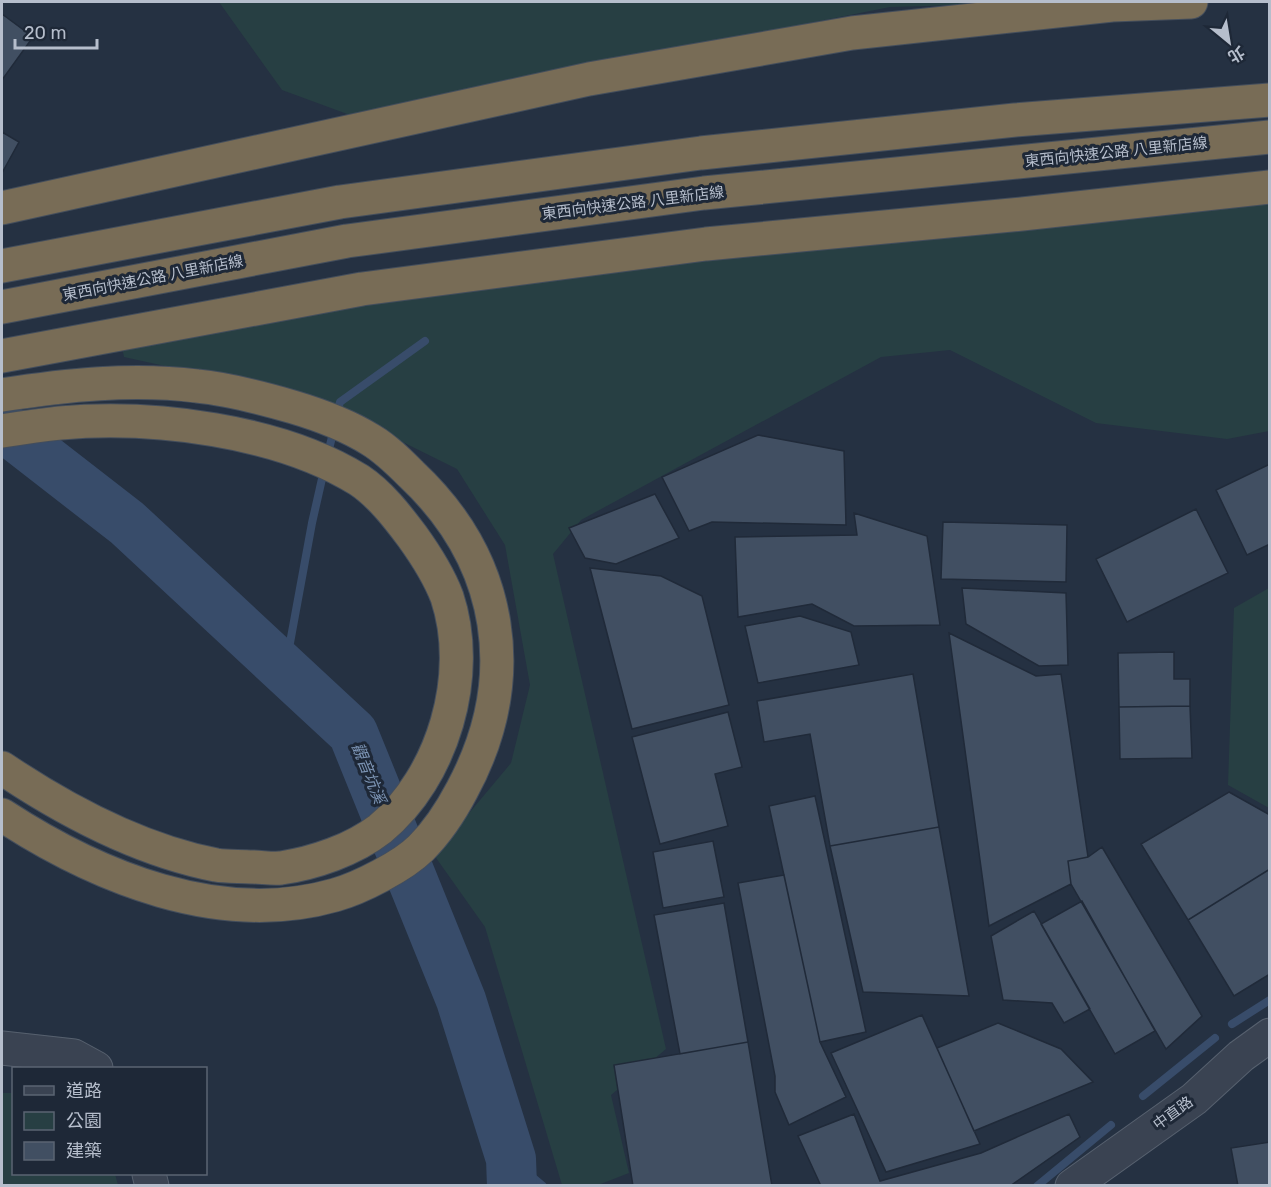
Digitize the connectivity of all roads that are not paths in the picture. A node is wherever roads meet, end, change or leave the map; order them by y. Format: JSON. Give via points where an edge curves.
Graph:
{"nodes":[{"id":1,"x":1191,"y":2,"type":"edge"},
{"id":2,"x":1269,"y":100,"type":"edge"},
{"id":3,"x":1269,"y":137,"type":"edge"},
{"id":4,"x":1269,"y":187,"type":"edge"},
{"id":5,"x":2,"y":208,"type":"edge"},
{"id":6,"x":2,"y":266,"type":"edge"},
{"id":7,"x":2,"y":307,"type":"edge"},
{"id":8,"x":2,"y":356,"type":"edge"},
{"id":9,"x":2,"y":395,"type":"edge"},
{"id":10,"x":2,"y":431,"type":"edge"},
{"id":11,"x":2,"y":768,"type":"edge"},
{"id":12,"x":2,"y":815,"type":"edge"},
{"id":13,"x":1269,"y":1035,"type":"edge"},
{"id":14,"x":2,"y":1048,"type":"edge"},
{"id":15,"x":94,"y":1067,"type":"edge"},
{"id":16,"x":1072,"y":1185,"type":"edge"}],
"edges":[{"from":1,"to":5,"type":"highway","via":[[1112,5],[852,33],[589,79]]},
{"from":2,"to":6,"type":"highway","via":[[1015,120],[701,153],[340,202]]},
{"from":3,"to":7,"type":"highway","name":"東西向快速公路 八里新店線","via":[[704,193],[347,241]]},
{"from":4,"to":8,"type":"highway","via":[[706,244],[362,289]]},
{"from":9,"to":12,"type":"highway","via":[[128,382],[197,386],[265,399],[323,416],[372,441],[433,494],[462,535],[485,581],[496,630],[498,682],[490,725],[474,768],[448,816],[420,850],[379,876],[337,895],[288,905],[231,905],[172,894],[94,866],[38,839]]},
{"from":10,"to":11,"type":"highway","via":[[62,423],[138,422],[206,428],[311,456],[360,481],[395,513],[424,552],[447,597],[457,646],[454,694],[439,745],[416,791],[379,829],[335,855],[279,868],[218,866],[98,825]]},
{"from":13,"to":16,"type":"street","name":"中直路","via":[[1194,1099]]},
{"from":14,"to":15,"type":"street","via":[[74,1056]]}]}
